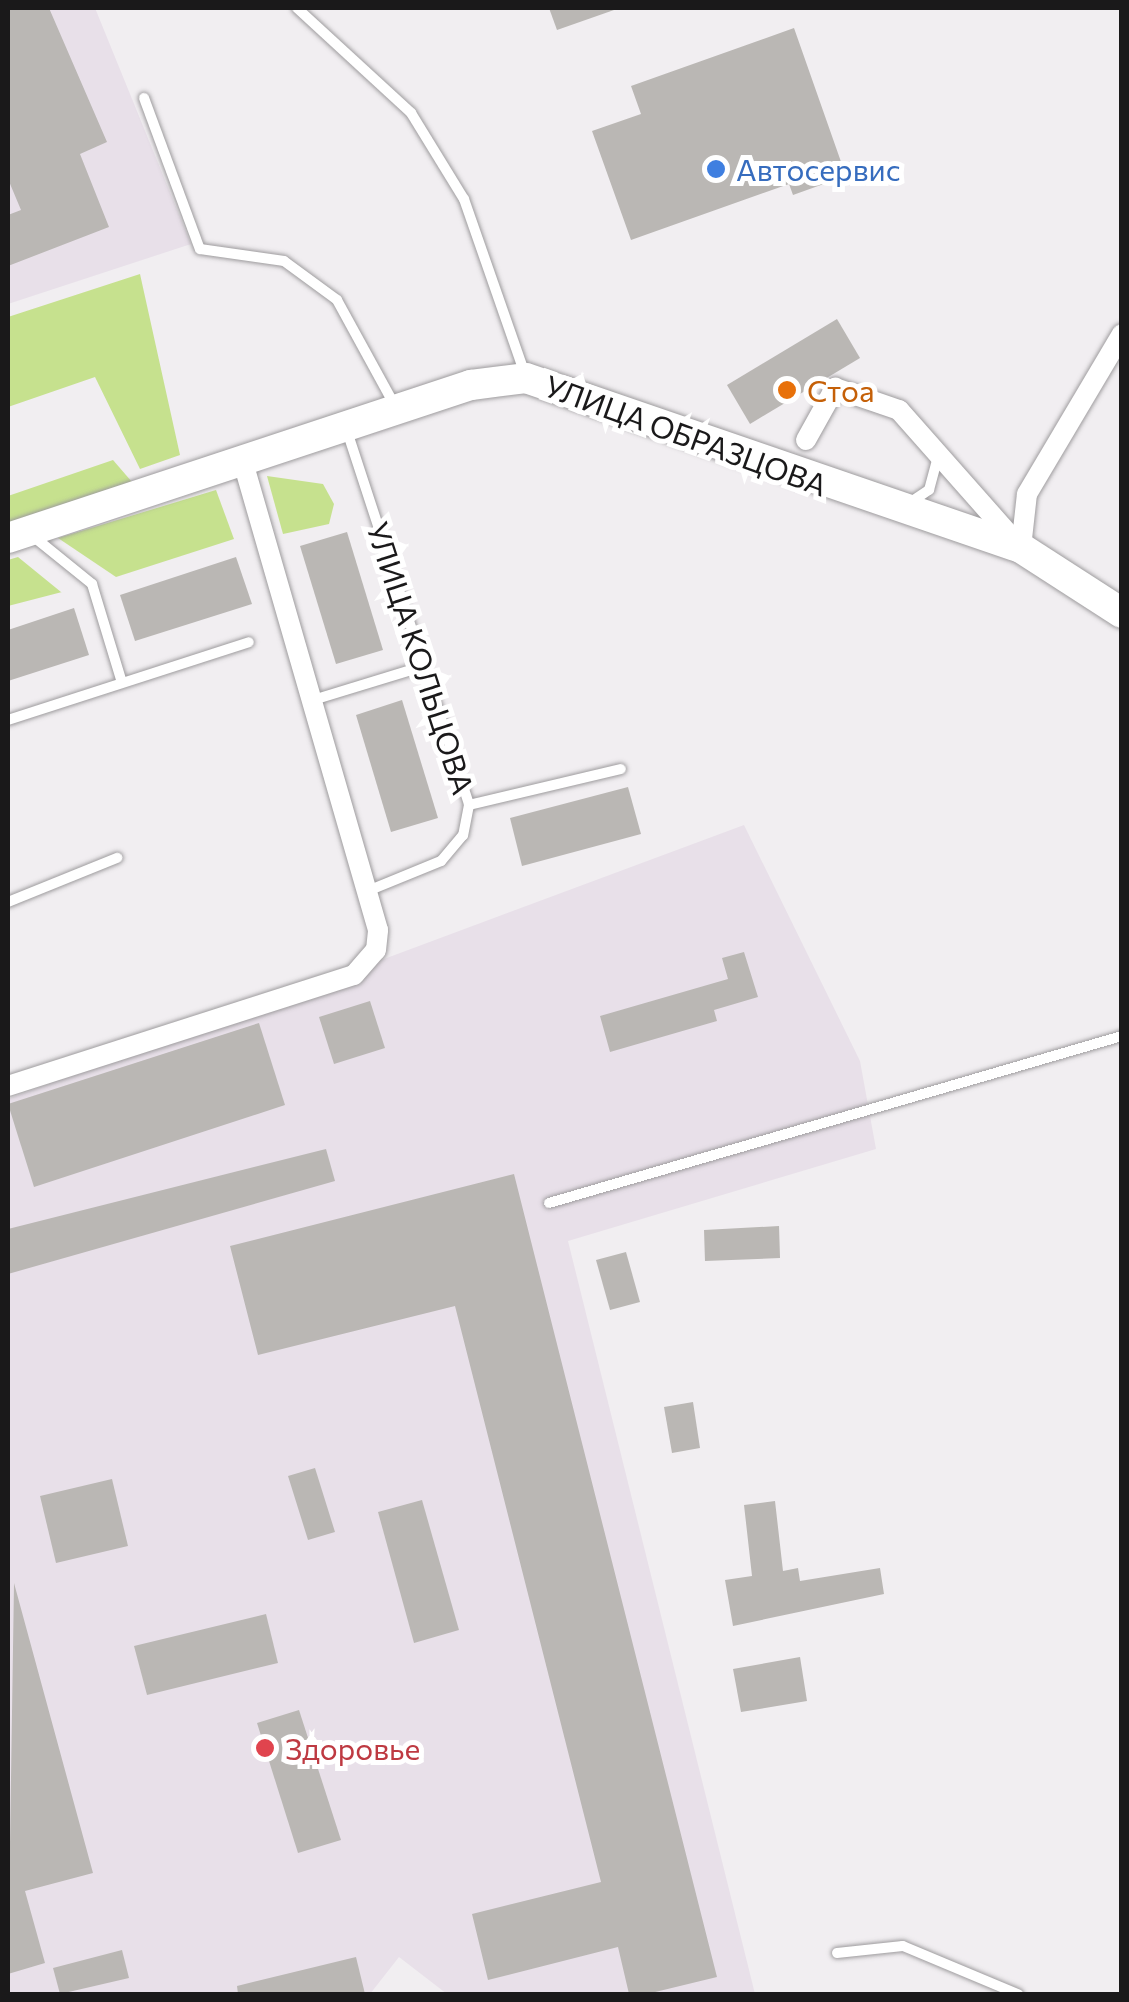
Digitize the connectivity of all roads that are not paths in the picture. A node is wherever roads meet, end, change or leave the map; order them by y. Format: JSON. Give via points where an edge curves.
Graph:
{"nodes":[{"id":1,"x":297,"y":8,"type":"edge"},
{"id":2,"x":144,"y":98,"type":"dead end"},
{"id":3,"x":1122,"y":334,"type":"edge"},
{"id":4,"x":526,"y":378,"type":"junction"},
{"id":5,"x":397,"y":412,"type":"junction"},
{"id":6,"x":347,"y":430,"type":"junction"},
{"id":7,"x":806,"y":440,"type":"dead end"},
{"id":8,"x":938,"y":450,"type":"junction"},
{"id":9,"x":243,"y":463,"type":"junction"},
{"id":10,"x":884,"y":506,"type":"junction"},
{"id":11,"x":18,"y":535,"type":"edge"},
{"id":12,"x":1021,"y":548,"type":"junction"},
{"id":13,"x":1122,"y":613,"type":"edge"},
{"id":14,"x":249,"y":642,"type":"dead end"},
{"id":15,"x":424,"y":666,"type":"junction"},
{"id":16,"x":122,"y":683,"type":"junction"},
{"id":17,"x":312,"y":700,"type":"junction"},
{"id":18,"x":8,"y":720,"type":"edge"},
{"id":19,"x":620,"y":769,"type":"dead end"},
{"id":20,"x":470,"y":806,"type":"junction"},
{"id":21,"x":117,"y":858,"type":"dead end"},
{"id":22,"x":367,"y":891,"type":"junction"},
{"id":23,"x":8,"y":902,"type":"edge"},
{"id":24,"x":1122,"y":1036,"type":"edge"},
{"id":25,"x":8,"y":1086,"type":"edge"},
{"id":26,"x":549,"y":1203,"type":"dead end"},
{"id":27,"x":838,"y":1953,"type":"dead end"},
{"id":28,"x":1018,"y":1994,"type":"edge"}],
"edges":[{"from":1,"to":4,"type":"lane","via":[[411,113],[464,199]]},
{"from":2,"to":5,"type":"lane","via":[[200,249],[284,260],[337,300]]},
{"from":3,"to":12,"type":"street","via":[[1028,494]]},
{"from":4,"to":5,"type":"main road","name":"УЛИЦА ОБРАЗЦОВА"},
{"from":4,"to":10,"type":"main road","name":"УЛИЦА ОБРАЗЦОВА"},
{"from":5,"to":6,"type":"main road","name":"УЛИЦА ОБРАЗЦОВА"},
{"from":6,"to":9,"type":"main road","name":"УЛИЦА ОБРАЗЦОВА"},
{"from":6,"to":15,"type":"lane","name":"УЛИЦА КОЛЬЦОВА"},
{"from":7,"to":8,"type":"street","via":[[835,388],[899,410]]},
{"from":8,"to":10,"type":"lane","via":[[929,490]]},
{"from":8,"to":12,"type":"street"},
{"from":9,"to":11,"type":"main road","name":"УЛИЦА ОБРАЗЦОВА"},
{"from":9,"to":17,"type":"street"},
{"from":10,"to":12,"type":"main road","name":"УЛИЦА ОБРАЗЦОВА"},
{"from":11,"to":16,"type":"lane","via":[[92,584]]},
{"from":12,"to":13,"type":"main road","name":"УЛИЦА ОБРАЗЦОВА"},
{"from":14,"to":16,"type":"lane"},
{"from":15,"to":17,"type":"lane"},
{"from":15,"to":20,"type":"lane","name":"УЛИЦА КОЛЬЦОВА"},
{"from":16,"to":18,"type":"lane"},
{"from":17,"to":22,"type":"street"},
{"from":19,"to":20,"type":"lane"},
{"from":20,"to":22,"type":"lane","name":"УЛИЦА КОЛЬЦОВА","via":[[462,835],[441,861]]},
{"from":21,"to":23,"type":"lane"},
{"from":22,"to":25,"type":"street","via":[[376,950],[354,975]]},
{"from":24,"to":26,"type":"lane"},
{"from":27,"to":28,"type":"lane","via":[[903,1946]]}]}
